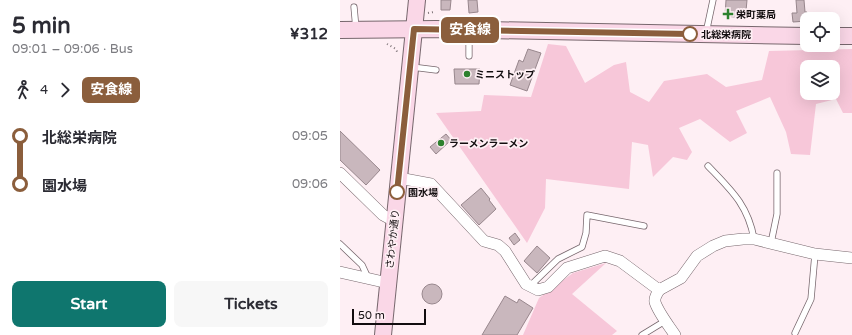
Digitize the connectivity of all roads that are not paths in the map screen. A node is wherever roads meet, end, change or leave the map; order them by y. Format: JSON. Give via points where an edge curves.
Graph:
{"nodes":[{"id":1,"x":417,"y":0,"type":"edge"},
{"id":2,"x":713,"y":0,"type":"edge"},
{"id":3,"x":354,"y":7,"type":"dead end"},
{"id":4,"x":414,"y":29,"type":"junction"},
{"id":5,"x":340,"y":30,"type":"edge"},
{"id":6,"x":356,"y":30,"type":"junction"},
{"id":7,"x":469,"y":30,"type":"junction"},
{"id":8,"x":706,"y":34,"type":"junction"},
{"id":9,"x":800,"y":36,"type":"edge"},
{"id":10,"x":840,"y":36,"type":"edge"},
{"id":11,"x":852,"y":36,"type":"edge"},
{"id":12,"x":468,"y":56,"type":"dead end"},
{"id":13,"x":410,"y":67,"type":"junction"},
{"id":14,"x":436,"y":70,"type":"dead end"},
{"id":15,"x":708,"y":166,"type":"dead end"},
{"id":16,"x":340,"y":173,"type":"edge"},
{"id":17,"x":777,"y":173,"type":"dead end"},
{"id":18,"x":399,"y":178,"type":"junction"},
{"id":19,"x":394,"y":220,"type":"junction"},
{"id":20,"x":644,"y":226,"type":"dead end"},
{"id":21,"x":754,"y":239,"type":"junction"},
{"id":22,"x":771,"y":243,"type":"junction"},
{"id":23,"x":340,"y":244,"type":"edge"},
{"id":24,"x":815,"y":254,"type":"junction"},
{"id":25,"x":852,"y":258,"type":"edge"},
{"id":26,"x":340,"y":272,"type":"edge"},
{"id":27,"x":368,"y":278,"type":"junction"},
{"id":28,"x":388,"y":283,"type":"junction"},
{"id":29,"x":530,"y":286,"type":"junction"},
{"id":30,"x":659,"y":290,"type":"junction"},
{"id":31,"x":665,"y":321,"type":"junction"},
{"id":32,"x":794,"y":333,"type":"dead end"},
{"id":33,"x":383,"y":335,"type":"edge"},
{"id":34,"x":642,"y":335,"type":"edge"},
{"id":35,"x":675,"y":335,"type":"edge"}],
"edges":[{"from":1,"to":4,"type":"street","name":"さわやか通り"},
{"from":2,"to":8,"type":"lane"},
{"from":3,"to":6,"type":"lane"},
{"from":4,"to":6,"type":"street"},
{"from":4,"to":7,"type":"street"},
{"from":4,"to":13,"type":"street","name":"さわやか通り"},
{"from":5,"to":6,"type":"street"},
{"from":7,"to":8,"type":"street"},
{"from":7,"to":12,"type":"lane"},
{"from":8,"to":9,"type":"street"},
{"from":10,"to":11,"type":"street"},
{"from":13,"to":14,"type":"lane"},
{"from":13,"to":18,"type":"street","name":"さわやか通り"},
{"from":15,"to":21,"type":"lane","via":[[743,205],[752,225]]},
{"from":16,"to":19,"type":"street","via":[[383,215]]},
{"from":17,"to":22,"type":"lane","via":[[777,214]]},
{"from":18,"to":19,"type":"street","name":"さわやか通り"},
{"from":18,"to":29,"type":"street","via":[[431,184],[484,241],[498,245],[505,251],[526,284]]},
{"from":19,"to":28,"type":"street","name":"さわやか通り"},
{"from":20,"to":29,"type":"lane","via":[[587,215],[582,247],[558,259]]},
{"from":21,"to":22,"type":"street"},
{"from":21,"to":30,"type":"street","via":[[725,241],[713,246],[697,256],[681,278]]},
{"from":22,"to":24,"type":"street"},
{"from":23,"to":27,"type":"lane","via":[[362,265]]},
{"from":24,"to":25,"type":"street"},
{"from":24,"to":32,"type":"lane","via":[[811,299]]},
{"from":26,"to":27,"type":"street"},
{"from":27,"to":28,"type":"street"},
{"from":28,"to":33,"type":"street","name":"さわやか通り"},
{"from":29,"to":30,"type":"street","via":[[538,290],[548,287],[567,268],[605,256],[620,261]]},
{"from":30,"to":31,"type":"street","via":[[655,302]]},
{"from":31,"to":34,"type":"lane"},
{"from":31,"to":35,"type":"street"}]}
